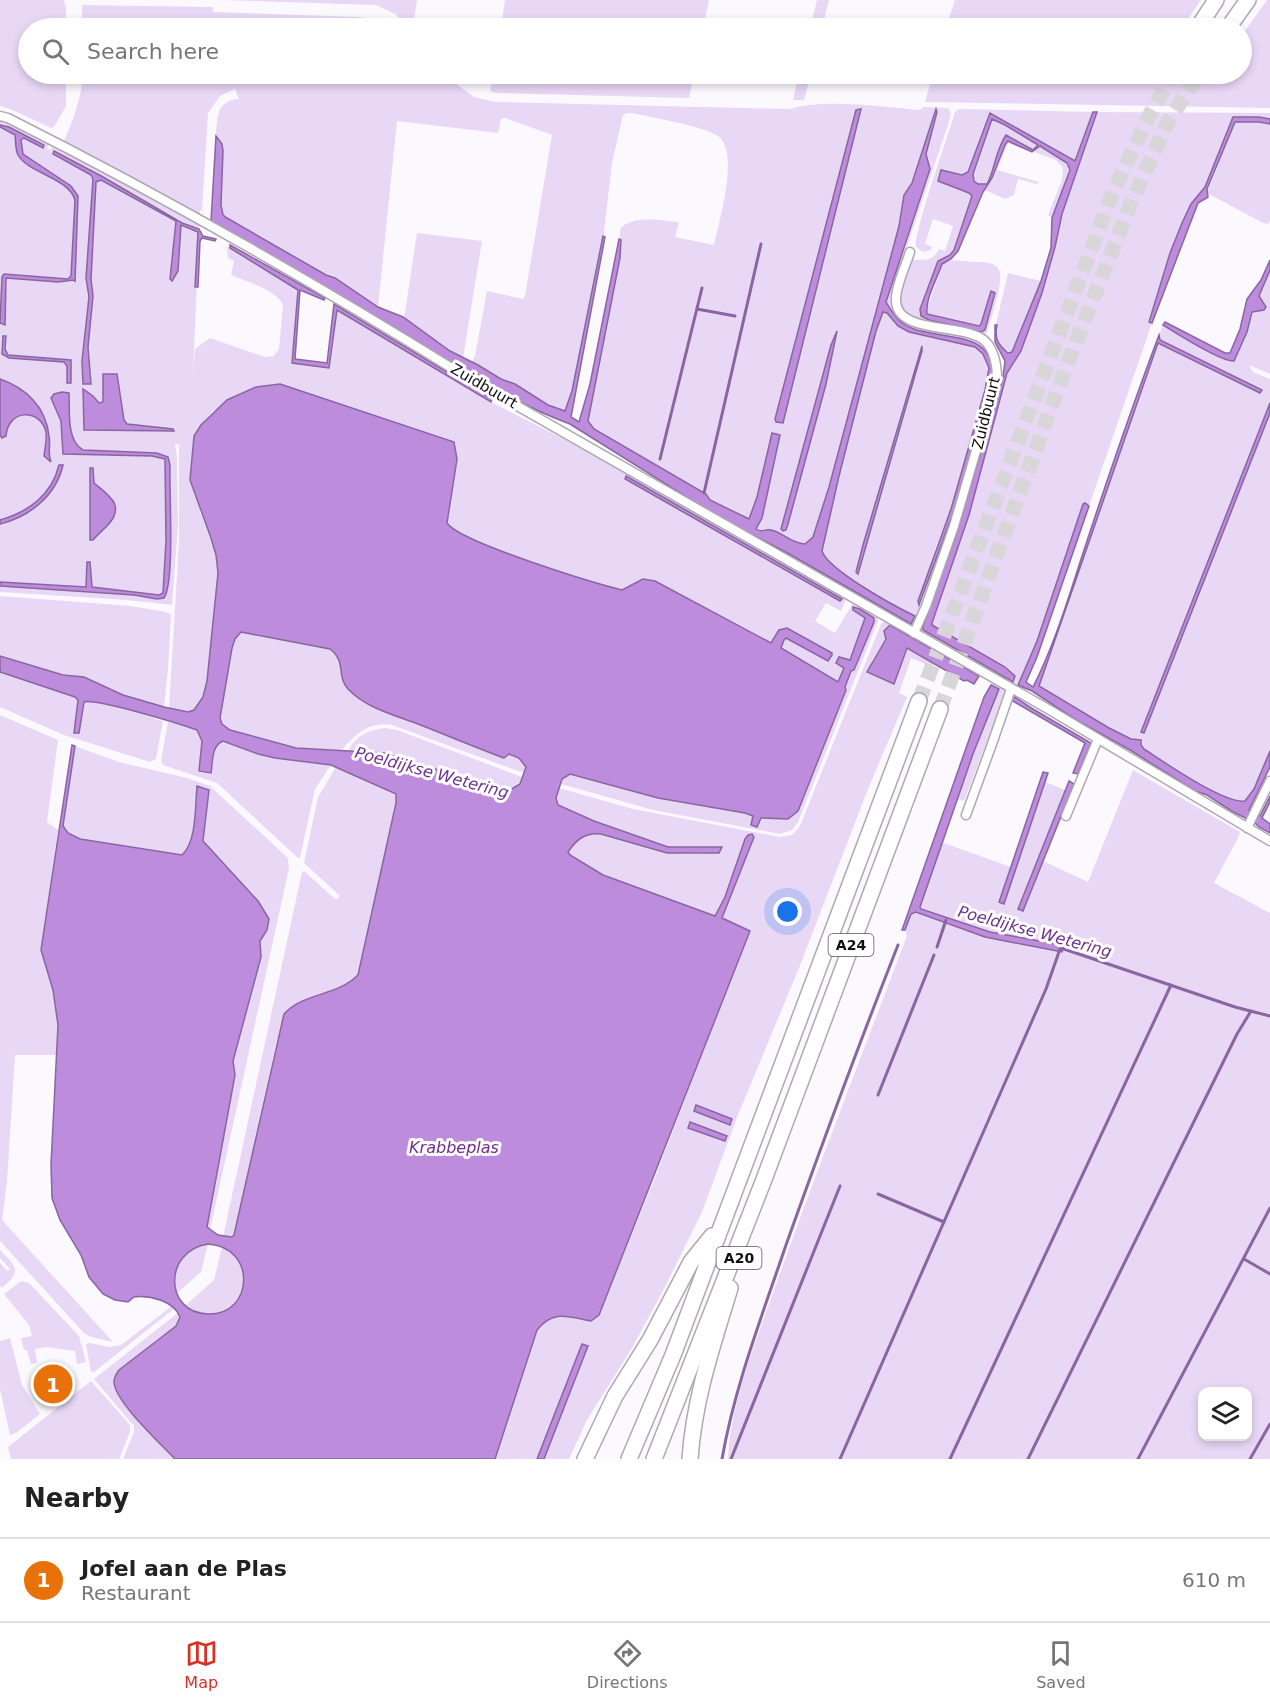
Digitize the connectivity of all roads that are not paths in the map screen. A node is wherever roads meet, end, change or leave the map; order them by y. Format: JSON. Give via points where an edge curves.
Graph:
{"nodes":[{"id":1,"x":1216,"y":0,"type":"edge"},
{"id":2,"x":1248,"y":0,"type":"edge"},
{"id":3,"x":1204,"y":18,"type":"edge"},
{"id":4,"x":1235,"y":18,"type":"edge"},
{"id":5,"x":0,"y":116,"type":"edge"},
{"id":6,"x":910,"y":252,"type":"dead end"},
{"id":7,"x":914,"y":633,"type":"junction"},
{"id":8,"x":1011,"y":688,"type":"junction"},
{"id":9,"x":919,"y":701,"type":"tunnel mouth"},
{"id":10,"x":940,"y":709,"type":"tunnel mouth"},
{"id":11,"x":1098,"y":739,"type":"junction"},
{"id":12,"x":1270,"y":781,"type":"edge"},
{"id":13,"x":966,"y":815,"type":"dead end"},
{"id":14,"x":1066,"y":816,"type":"dead end"},
{"id":15,"x":1247,"y":828,"type":"junction"},
{"id":16,"x":1270,"y":841,"type":"edge"},
{"id":17,"x":763,"y":1182,"type":"junction"},
{"id":18,"x":721,"y":1225,"type":"junction"},
{"id":19,"x":585,"y":1459,"type":"edge"},
{"id":20,"x":629,"y":1459,"type":"edge"},
{"id":21,"x":654,"y":1459,"type":"edge"},
{"id":22,"x":690,"y":1459,"type":"edge"}],
"edges":[{"from":1,"to":3,"type":"highway"},
{"from":2,"to":4,"type":"highway"},
{"from":5,"to":7,"type":"street","name":"Zuidbuurt","via":[[53,140],[209,225]]},
{"from":6,"to":7,"type":"street","name":"Zuidbuurt","via":[[896,295],[899,312],[909,321],[976,336],[986,342],[998,379],[954,526]]},
{"from":7,"to":8,"type":"street","name":"Zuidbuurt"},
{"from":8,"to":11,"type":"street","name":"Zuidbuurt"},
{"from":8,"to":13,"type":"street"},
{"from":9,"to":18,"type":"highway","number":"A24"},
{"from":10,"to":17,"type":"highway","number":"A24"},
{"from":11,"to":14,"type":"street"},
{"from":11,"to":15,"type":"street","name":"Zuidbuurt"},
{"from":12,"to":15,"type":"street"},
{"from":15,"to":16,"type":"street","name":"Zuidbuurt"},
{"from":17,"to":21,"type":"highway","number":"A24"},
{"from":17,"to":22,"type":"highway","number":"A20","via":[[705,1368]]},
{"from":18,"to":19,"type":"highway","number":"A24","via":[[691,1262],[615,1396]]},
{"from":18,"to":20,"type":"highway","number":"A24"}]}
